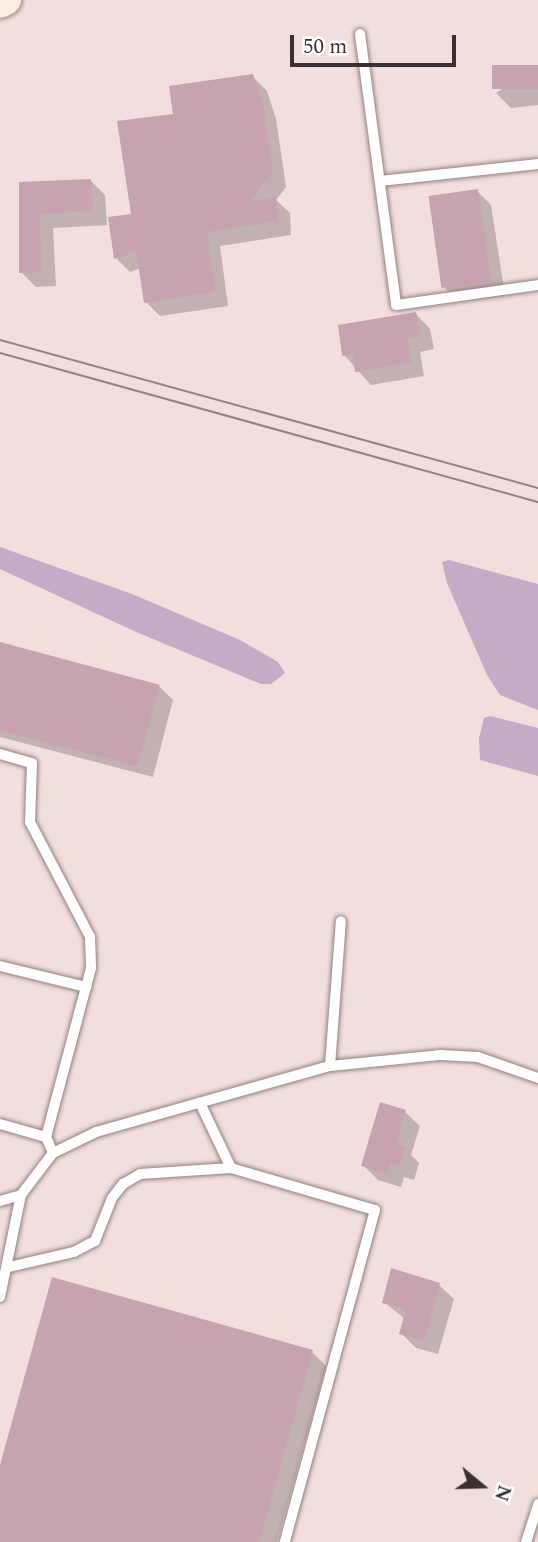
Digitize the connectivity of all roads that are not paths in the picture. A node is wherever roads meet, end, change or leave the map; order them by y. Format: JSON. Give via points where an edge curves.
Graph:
{"nodes":[{"id":1,"x":6,"y":0,"type":"edge"},
{"id":2,"x":0,"y":3,"type":"edge"},
{"id":3,"x":360,"y":33,"type":"dead end"},
{"id":4,"x":538,"y":164,"type":"edge"},
{"id":5,"x":380,"y":181,"type":"junction"},
{"id":6,"x":538,"y":285,"type":"edge"},
{"id":7,"x":0,"y":754,"type":"edge"},
{"id":8,"x":341,"y":921,"type":"dead end"},
{"id":9,"x":0,"y":966,"type":"edge"},
{"id":10,"x":86,"y":987,"type":"junction"},
{"id":11,"x":330,"y":1066,"type":"junction"},
{"id":12,"x":538,"y":1077,"type":"edge"},
{"id":13,"x":200,"y":1103,"type":"junction"},
{"id":14,"x":0,"y":1124,"type":"edge"},
{"id":15,"x":46,"y":1137,"type":"junction"},
{"id":16,"x":53,"y":1153,"type":"junction"},
{"id":17,"x":231,"y":1168,"type":"junction"},
{"id":18,"x":21,"y":1195,"type":"junction"},
{"id":19,"x":0,"y":1201,"type":"edge"},
{"id":20,"x":9,"y":1267,"type":"junction"},
{"id":21,"x":0,"y":1297,"type":"edge"},
{"id":22,"x":538,"y":1504,"type":"edge"},
{"id":23,"x":285,"y":1542,"type":"edge"},
{"id":24,"x":526,"y":1542,"type":"edge"}],
"edges":[{"from":1,"to":2,"type":"main road"},
{"from":3,"to":5,"type":"lane"},
{"from":4,"to":5,"type":"lane"},
{"from":5,"to":6,"type":"lane","via":[[396,305]]},
{"from":7,"to":10,"type":"lane","via":[[32,763],[30,822],[90,937]]},
{"from":8,"to":11,"type":"lane"},
{"from":9,"to":10,"type":"lane"},
{"from":10,"to":15,"type":"lane"},
{"from":11,"to":12,"type":"lane","via":[[441,1055],[478,1058]]},
{"from":11,"to":13,"type":"lane"},
{"from":13,"to":16,"type":"lane","via":[[96,1132]]},
{"from":13,"to":17,"type":"lane"},
{"from":14,"to":15,"type":"lane"},
{"from":15,"to":16,"type":"lane"},
{"from":16,"to":18,"type":"lane"},
{"from":17,"to":20,"type":"lane","via":[[140,1174],[111,1198],[95,1241],[74,1252]]},
{"from":17,"to":23,"type":"lane","via":[[376,1210]]},
{"from":18,"to":19,"type":"lane"},
{"from":18,"to":20,"type":"lane"},
{"from":20,"to":21,"type":"lane"},
{"from":22,"to":24,"type":"lane"}]}
